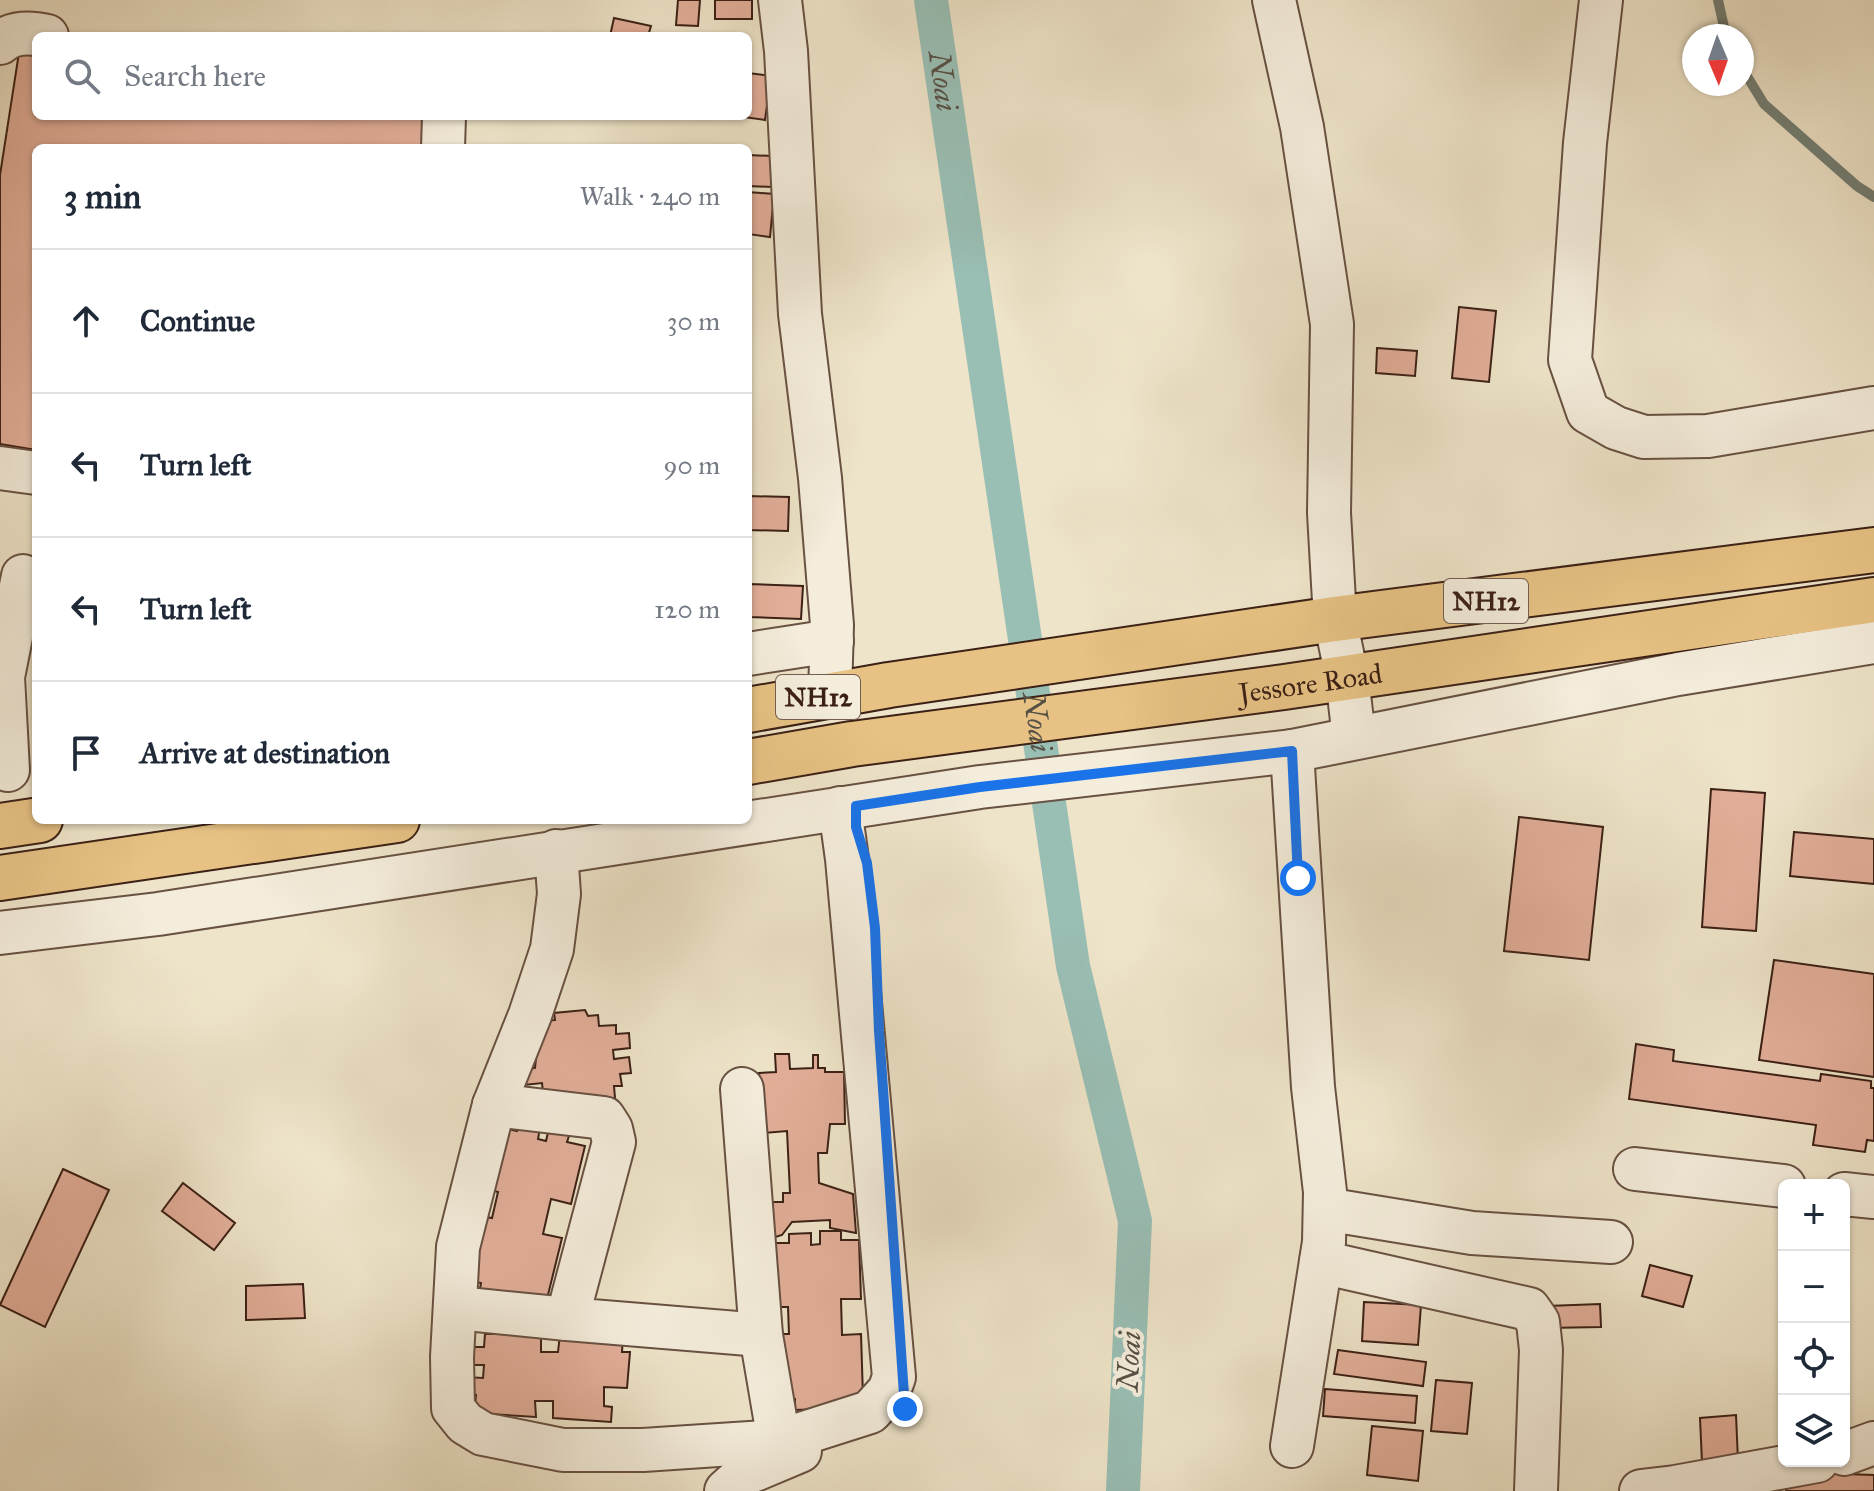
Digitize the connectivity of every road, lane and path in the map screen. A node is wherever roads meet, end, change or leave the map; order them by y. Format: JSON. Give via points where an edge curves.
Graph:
{"nodes":[{"id":1,"x":780,"y":0,"type":"edge"},
{"id":2,"x":1274,"y":0,"type":"edge"},
{"id":3,"x":1601,"y":0,"type":"edge"},
{"id":4,"x":32,"y":33,"type":"edge"},
{"id":5,"x":0,"y":43,"type":"edge"},
{"id":6,"x":444,"y":120,"type":"edge"},
{"id":7,"x":443,"y":144,"type":"edge"},
{"id":8,"x":1874,"y":408,"type":"edge"},
{"id":9,"x":0,"y":468,"type":"edge"},
{"id":10,"x":32,"y":472,"type":"edge"},
{"id":11,"x":1874,"y":550,"type":"edge"},
{"id":12,"x":23,"y":576,"type":"dead end"},
{"id":13,"x":1874,"y":600,"type":"edge"},
{"id":14,"x":1335,"y":619,"type":"junction"},
{"id":15,"x":832,"y":641,"type":"junction"},
{"id":16,"x":1874,"y":642,"type":"edge"},
{"id":17,"x":752,"y":653,"type":"edge"},
{"id":18,"x":1347,"y":677,"type":"junction"},
{"id":19,"x":830,"y":695,"type":"junction"},
{"id":20,"x":752,"y":709,"type":"edge"},
{"id":21,"x":1354,"y":738,"type":"junction"},
{"id":22,"x":1292,"y":751,"type":"junction"},
{"id":23,"x":798,"y":753,"type":"junction"},
{"id":24,"x":752,"y":761,"type":"edge"},
{"id":25,"x":15,"y":769,"type":"edge"},
{"id":26,"x":834,"y":809,"type":"junction"},
{"id":27,"x":32,"y":821,"type":"edge"},
{"id":28,"x":752,"y":821,"type":"edge"},
{"id":29,"x":370,"y":824,"type":"edge"},
{"id":30,"x":735,"y":824,"type":"edge"},
{"id":31,"x":0,"y":826,"type":"edge"},
{"id":32,"x":556,"y":851,"type":"junction"},
{"id":33,"x":0,"y":878,"type":"edge"},
{"id":34,"x":0,"y":933,"type":"edge"},
{"id":35,"x":742,"y":1089,"type":"dead end"},
{"id":36,"x":494,"y":1105,"type":"junction"},
{"id":37,"x":1635,"y":1169,"type":"dead end"},
{"id":38,"x":1778,"y":1185,"type":"edge"},
{"id":39,"x":1850,"y":1195,"type":"edge"},
{"id":40,"x":1874,"y":1197,"type":"edge"},
{"id":41,"x":1325,"y":1209,"type":"junction"},
{"id":42,"x":1611,"y":1242,"type":"dead end"},
{"id":43,"x":1321,"y":1262,"type":"junction"},
{"id":44,"x":457,"y":1308,"type":"junction"},
{"id":45,"x":567,"y":1319,"type":"junction"},
{"id":46,"x":761,"y":1335,"type":"junction"},
{"id":47,"x":779,"y":1441,"type":"junction"},
{"id":48,"x":1874,"y":1443,"type":"edge"},
{"id":49,"x":1292,"y":1446,"type":"dead end"},
{"id":50,"x":1850,"y":1452,"type":"edge"},
{"id":51,"x":1785,"y":1467,"type":"edge"},
{"id":52,"x":1664,"y":1490,"type":"edge"},
{"id":53,"x":726,"y":1491,"type":"edge"},
{"id":54,"x":1536,"y":1491,"type":"edge"}],
"edges":[{"from":1,"to":15,"type":"street","via":[[800,314]]},
{"from":2,"to":14,"type":"street","via":[[1302,127],[1332,324],[1329,513]]},
{"from":3,"to":8,"type":"street","via":[[1570,360],[1588,412],[1644,437],[1708,436]]},
{"from":4,"to":5,"type":"street"},
{"from":6,"to":7,"type":"street"},
{"from":9,"to":10,"type":"street"},
{"from":11,"to":14,"type":"highway","number":"NH12"},
{"from":12,"to":25,"type":"street","via":[[3,677]]},
{"from":13,"to":18,"type":"highway","name":"Jessore Road","number":"NH12"},
{"from":14,"to":18,"type":"street"},
{"from":14,"to":19,"type":"highway","number":"NH12"},
{"from":15,"to":17,"type":"street"},
{"from":15,"to":19,"type":"street"},
{"from":16,"to":21,"type":"street","via":[[1678,674]]},
{"from":18,"to":21,"type":"street"},
{"from":18,"to":23,"type":"highway","name":"Jessore Road","number":"NH12"},
{"from":19,"to":20,"type":"highway","number":"NH12"},
{"from":21,"to":22,"type":"street"},
{"from":22,"to":26,"type":"street"},
{"from":22,"to":41,"type":"street"},
{"from":23,"to":24,"type":"highway","name":"Jessore Road","number":"NH12"},
{"from":23,"to":26,"type":"street"},
{"from":26,"to":28,"type":"street"},
{"from":26,"to":47,"type":"street","via":[[847,859],[894,1377],[870,1412]]},
{"from":26,"to":53,"type":"street","via":[[856,827],[867,863],[875,928],[905,1409],[892,1427],[798,1451],[745,1474]]},
{"from":27,"to":31,"type":"highway"},
{"from":29,"to":33,"type":"highway"},
{"from":30,"to":32,"type":"street"},
{"from":32,"to":34,"type":"street","via":[[158,914]]},
{"from":32,"to":36,"type":"street","via":[[559,894],[552,949]]},
{"from":35,"to":46,"type":"street"},
{"from":36,"to":44,"type":"street","via":[[458,1247]]},
{"from":36,"to":45,"type":"street","via":[[604,1118],[611,1129],[614,1142]]},
{"from":37,"to":38,"type":"street"},
{"from":39,"to":40,"type":"street"},
{"from":41,"to":42,"type":"street","via":[[1472,1233]]},
{"from":41,"to":43,"type":"street"},
{"from":43,"to":49,"type":"street"},
{"from":43,"to":54,"type":"street","via":[[1529,1309],[1538,1322],[1541,1350]]},
{"from":44,"to":45,"type":"street"},
{"from":44,"to":47,"type":"street","via":[[453,1408],[483,1434],[563,1450]]},
{"from":45,"to":46,"type":"street"},
{"from":46,"to":47,"type":"street"},
{"from":48,"to":50,"type":"street"},
{"from":51,"to":52,"type":"street"}]}
